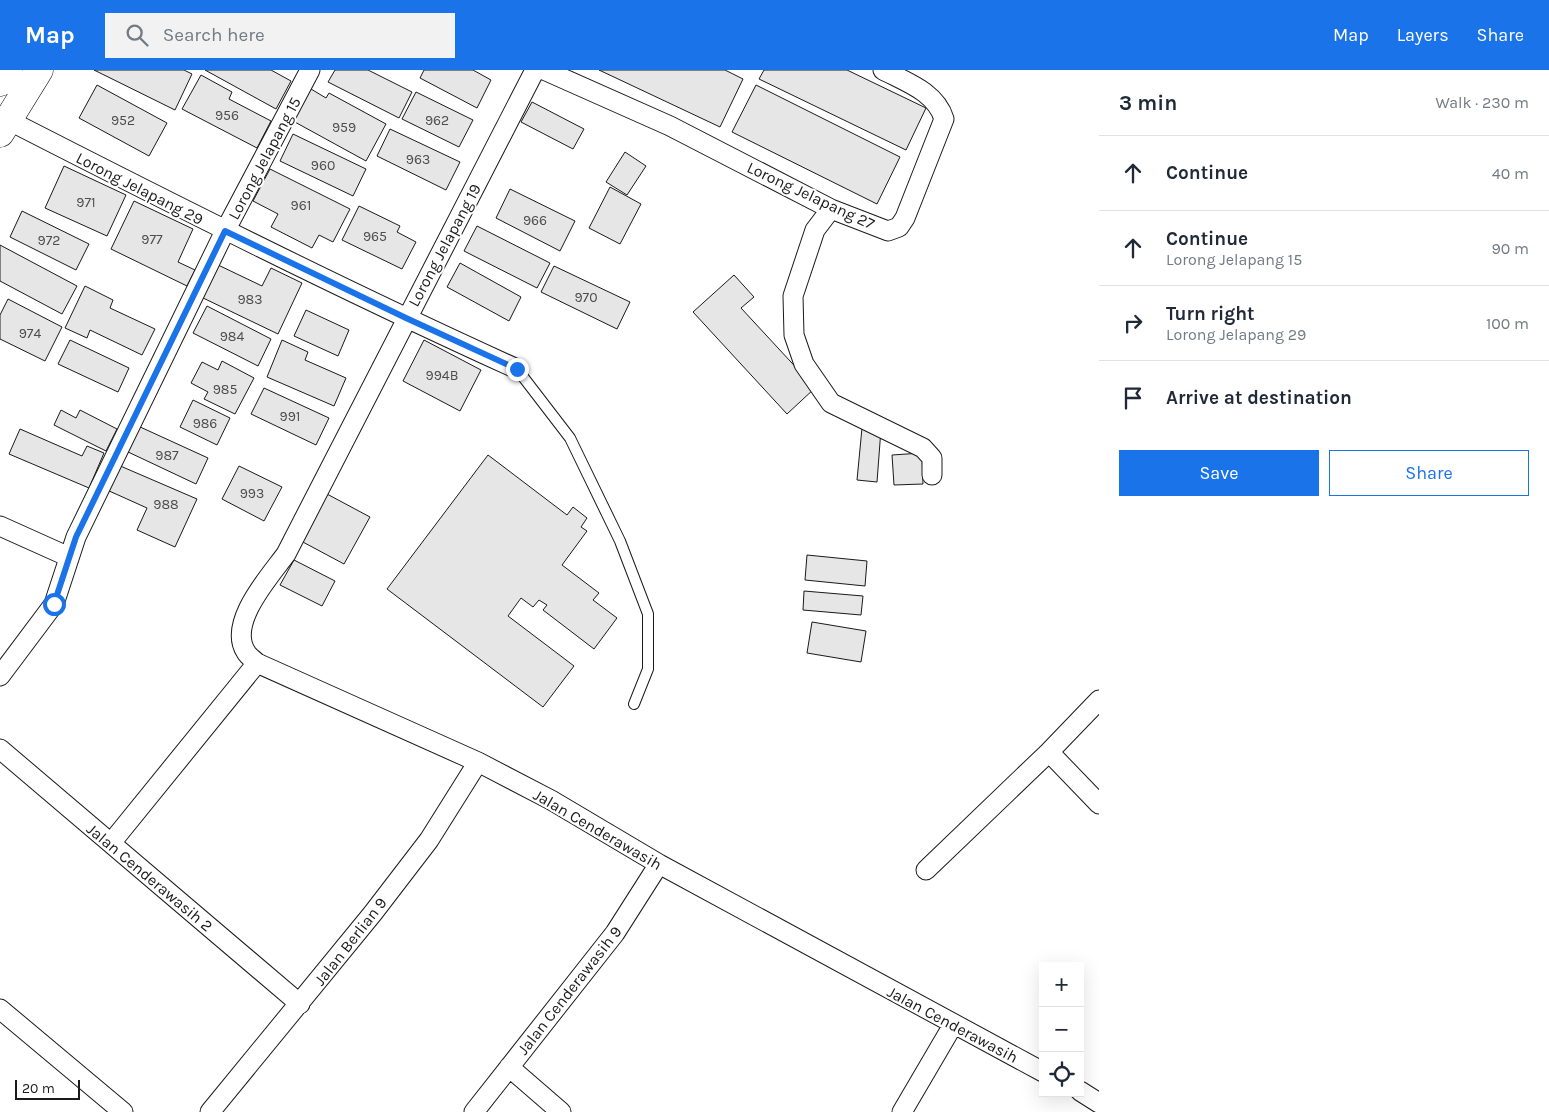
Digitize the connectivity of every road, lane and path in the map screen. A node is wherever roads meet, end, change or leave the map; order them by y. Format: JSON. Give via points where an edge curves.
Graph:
{"nodes":[{"id":1,"x":8,"y":70,"type":"edge"},
{"id":2,"x":39,"y":70,"type":"edge"},
{"id":3,"x":310,"y":70,"type":"edge"},
{"id":4,"x":535,"y":70,"type":"edge"},
{"id":5,"x":544,"y":70,"type":"edge"},
{"id":6,"x":883,"y":70,"type":"edge"},
{"id":7,"x":0,"y":82,"type":"edge"},
{"id":8,"x":4,"y":127,"type":"edge"},
{"id":9,"x":831,"y":208,"type":"junction"},
{"id":10,"x":225,"y":231,"type":"junction"},
{"id":11,"x":406,"y":318,"type":"junction"},
{"id":12,"x":517,"y":369,"type":"joint"},
{"id":13,"x":932,"y":474,"type":"dead end"},
{"id":14,"x":0,"y":526,"type":"edge"},
{"id":15,"x":286,"y":554,"type":"joint"},
{"id":16,"x":69,"y":557,"type":"junction"},
{"id":17,"x":257,"y":663,"type":"junction"},
{"id":18,"x":0,"y":676,"type":"edge"},
{"id":19,"x":1099,"y":700,"type":"edge"},
{"id":20,"x":634,"y":704,"type":"dead end"},
{"id":21,"x":0,"y":749,"type":"edge"},
{"id":22,"x":1049,"y":752,"type":"junction"},
{"id":23,"x":478,"y":762,"type":"junction"},
{"id":24,"x":1099,"y":804,"type":"edge"},
{"id":25,"x":111,"y":843,"type":"junction"},
{"id":26,"x":659,"y":864,"type":"junction"},
{"id":27,"x":926,"y":870,"type":"dead end"},
{"id":28,"x":300,"y":1004,"type":"junction"},
{"id":29,"x":0,"y":1009,"type":"edge"},
{"id":30,"x":953,"y":1025,"type":"junction"},
{"id":31,"x":509,"y":1067,"type":"junction"},
{"id":32,"x":1039,"y":1070,"type":"edge"},
{"id":33,"x":1084,"y":1094,"type":"edge"},
{"id":34,"x":1099,"y":1103,"type":"edge"},
{"id":35,"x":123,"y":1112,"type":"edge"},
{"id":36,"x":210,"y":1112,"type":"edge"},
{"id":37,"x":474,"y":1112,"type":"edge"},
{"id":38,"x":561,"y":1112,"type":"edge"},
{"id":39,"x":902,"y":1112,"type":"edge"}],
"edges":[{"from":1,"to":7,"type":"main road"},
{"from":2,"to":8,"type":"main road"},
{"from":3,"to":10,"type":"street","name":"Lorong Jelapang 15"},
{"from":4,"to":11,"type":"street","name":"Lorong Jelapang 19"},
{"from":5,"to":9,"type":"street","name":"Lorong Jelapang 27","via":[[670,126]]},
{"from":6,"to":9,"type":"street","name":"Lorong Jelapang 27","via":[[924,92],[940,106],[944,119],[899,227],[888,231]]},
{"from":8,"to":10,"type":"street","name":"Lorong Jelapang 29"},
{"from":9,"to":13,"type":"street","via":[[815,230],[793,296],[794,335],[804,364],[831,403],[923,448],[932,458]]},
{"from":10,"to":11,"type":"street","name":"Lorong Jelapang 29"},
{"from":10,"to":16,"type":"street","name":"Lorong Jelapang 15"},
{"from":11,"to":12,"type":"street","name":"Lorong Jelapang 29"},
{"from":11,"to":15,"type":"street","name":"Lorong Jelapang 19"},
{"from":12,"to":20,"type":"lane","via":[[570,438],[620,541],[648,614],[648,668]]},
{"from":14,"to":16,"type":"street"},
{"from":15,"to":17,"type":"street","name":"Jalan Cenderawasih","via":[[248,608],[242,623],[241,638],[245,651]]},
{"from":16,"to":18,"type":"street","name":"Lorong Jelapang 15","via":[[54,604]]},
{"from":17,"to":23,"type":"street","name":"Jalan Cenderawasih"},
{"from":17,"to":25,"type":"street"},
{"from":19,"to":22,"type":"street"},
{"from":21,"to":25,"type":"street","name":"Jalan Cenderawasih 2"},
{"from":22,"to":24,"type":"street"},
{"from":22,"to":27,"type":"street"},
{"from":23,"to":26,"type":"street","name":"Jalan Cenderawasih","via":[[551,800]]},
{"from":23,"to":28,"type":"street","name":"Jalan Berlian 9","via":[[429,840]]},
{"from":25,"to":28,"type":"street","name":"Jalan Cenderawasih 2"},
{"from":26,"to":30,"type":"street","name":"Jalan Cenderawasih"},
{"from":26,"to":31,"type":"street","name":"Jalan Cenderawasih 9","via":[[615,932]]},
{"from":28,"to":36,"type":"street","name":"Jalan Berlian 9"},
{"from":29,"to":35,"type":"street"},
{"from":30,"to":32,"type":"street","name":"Jalan Cenderawasih"},
{"from":30,"to":39,"type":"street"},
{"from":31,"to":37,"type":"street","name":"Jalan Cenderawasih 9"},
{"from":31,"to":38,"type":"street"},
{"from":33,"to":34,"type":"street"}]}
